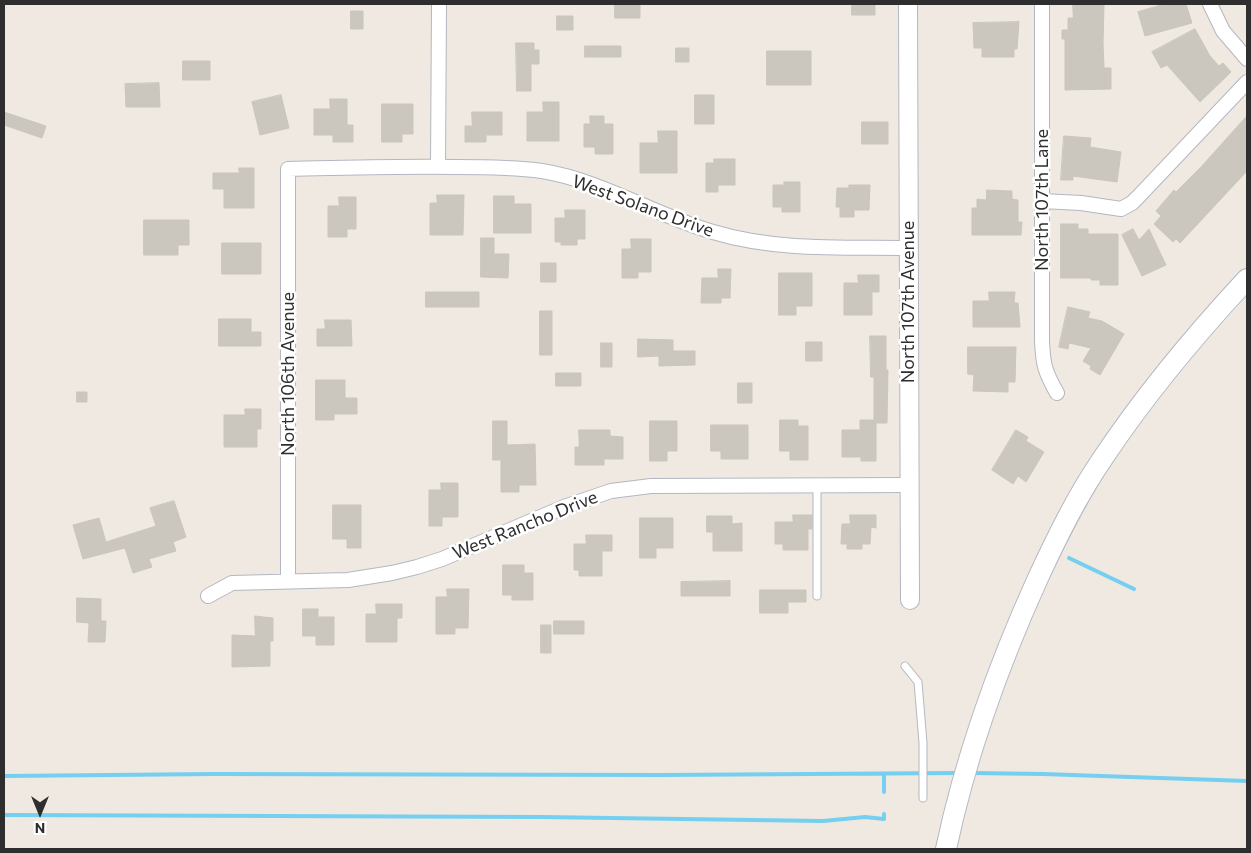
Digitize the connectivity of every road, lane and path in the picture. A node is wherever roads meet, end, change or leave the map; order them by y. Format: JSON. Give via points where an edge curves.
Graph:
{"nodes":[{"id":1,"x":440,"y":4,"type":"edge"},
{"id":2,"x":908,"y":4,"type":"edge"},
{"id":3,"x":1042,"y":4,"type":"edge"},
{"id":4,"x":1210,"y":4,"type":"edge"},
{"id":5,"x":1247,"y":59,"type":"edge"},
{"id":6,"x":1247,"y":82,"type":"edge"},
{"id":7,"x":438,"y":166,"type":"junction"},
{"id":8,"x":288,"y":169,"type":"joint"},
{"id":9,"x":1042,"y":200,"type":"junction"},
{"id":10,"x":908,"y":248,"type":"junction"},
{"id":11,"x":1247,"y":279,"type":"edge"},
{"id":12,"x":1057,"y":392,"type":"dead end"},
{"id":13,"x":908,"y":485,"type":"junction"},
{"id":14,"x":817,"y":486,"type":"junction"},
{"id":15,"x":288,"y":580,"type":"junction"},
{"id":16,"x":208,"y":596,"type":"dead end"},
{"id":17,"x":817,"y":596,"type":"dead end"},
{"id":18,"x":910,"y":600,"type":"dead end"},
{"id":19,"x":905,"y":666,"type":"dead end"},
{"id":20,"x":923,"y":798,"type":"dead end"},
{"id":21,"x":946,"y":849,"type":"edge"}],
"edges":[{"from":1,"to":7,"type":"street"},
{"from":2,"to":10,"type":"street","name":"North 107th Avenue"},
{"from":3,"to":9,"type":"street","name":"North 107th Lane"},
{"from":4,"to":5,"type":"street","via":[[1223,31]]},
{"from":6,"to":9,"type":"street","via":[[1126,207]]},
{"from":7,"to":8,"type":"street","name":"West Solano Drive"},
{"from":7,"to":10,"type":"street","name":"West Solano Drive","via":[[520,168],[574,179],[711,232],[758,243],[799,247]]},
{"from":8,"to":15,"type":"street","name":"North 106th Avenue"},
{"from":9,"to":12,"type":"street","name":"North 107th Lane","via":[[1043,363]]},
{"from":10,"to":13,"type":"street","name":"North 107th Avenue"},
{"from":11,"to":21,"type":"main road","via":[[1164,374],[1102,459],[1060,531],[1018,621],[981,721]]},
{"from":13,"to":14,"type":"street","name":"West Rancho Drive"},
{"from":13,"to":18,"type":"street","name":"North 107th Avenue"},
{"from":14,"to":15,"type":"street","name":"West Rancho Drive","via":[[651,486],[611,491],[417,567],[348,580]]},
{"from":14,"to":17,"type":"lane"},
{"from":15,"to":16,"type":"street","name":"West Rancho Drive","via":[[232,583]]},
{"from":19,"to":20,"type":"lane","via":[[918,682]]}]}
